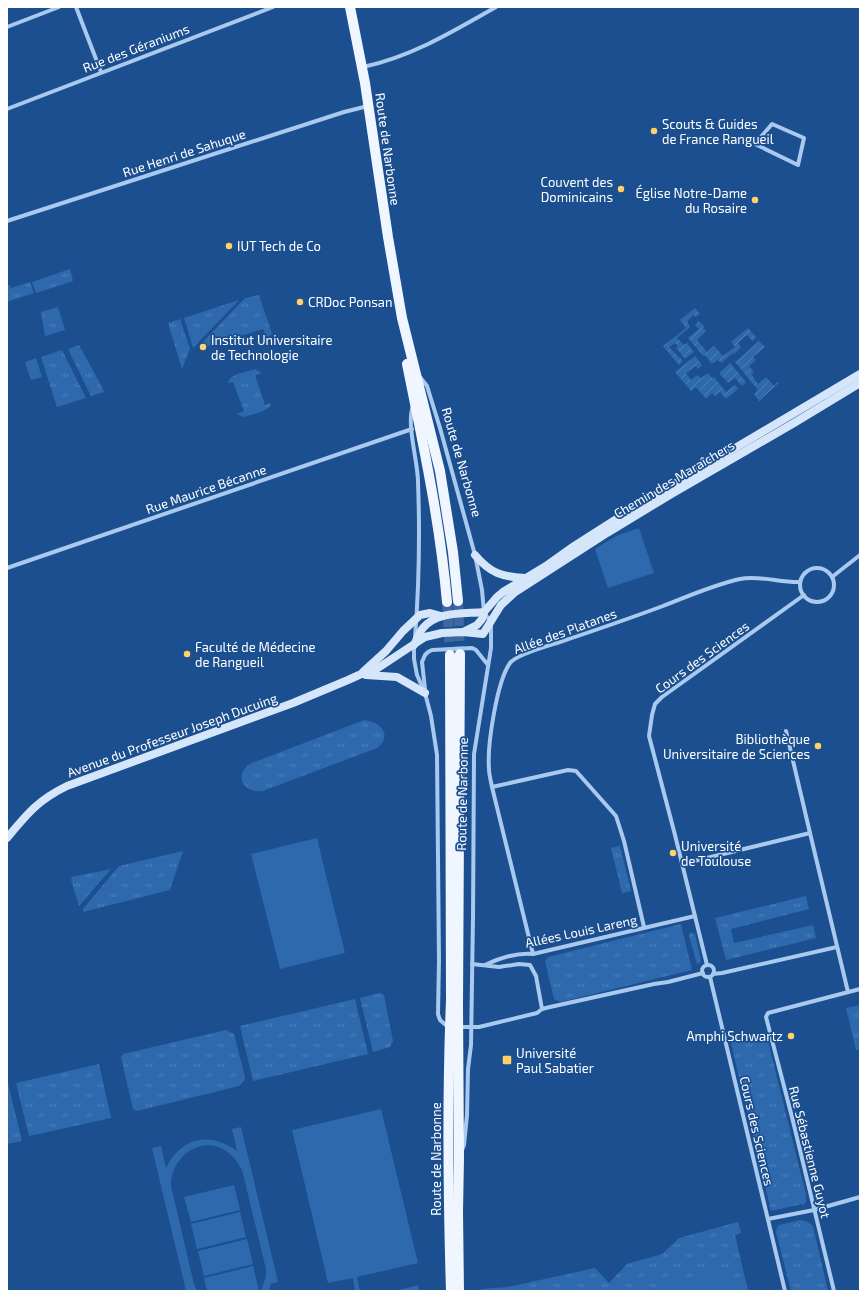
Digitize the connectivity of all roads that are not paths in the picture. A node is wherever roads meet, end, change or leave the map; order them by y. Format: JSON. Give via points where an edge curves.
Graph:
{"nodes":[{"id":1,"x":59,"y":7,"type":"edge"},
{"id":2,"x":76,"y":7,"type":"edge"},
{"id":3,"x":273,"y":7,"type":"edge"},
{"id":4,"x":350,"y":7,"type":"edge"},
{"id":5,"x":496,"y":7,"type":"edge"},
{"id":6,"x":7,"y":27,"type":"edge"},
{"id":7,"x":362,"y":67,"type":"junction"},
{"id":8,"x":101,"y":72,"type":"junction"},
{"id":9,"x":368,"y":106,"type":"junction"},
{"id":10,"x":7,"y":108,"type":"edge"},
{"id":11,"x":772,"y":124,"type":"joint"},
{"id":12,"x":7,"y":222,"type":"edge"},
{"id":13,"x":402,"y":318,"type":"junction"},
{"id":14,"x":416,"y":372,"type":"junction"},
{"id":15,"x":860,"y":374,"type":"edge"},
{"id":16,"x":860,"y":382,"type":"edge"},
{"id":17,"x":415,"y":400,"type":"junction"},
{"id":18,"x":412,"y":429,"type":"junction"},
{"id":19,"x":475,"y":555,"type":"junction"},
{"id":20,"x":860,"y":555,"type":"edge"},
{"id":21,"x":7,"y":568,"type":"edge"},
{"id":22,"x":832,"y":577,"type":"junction"},
{"id":23,"x":525,"y":578,"type":"junction"},
{"id":24,"x":800,"y":582,"type":"junction"},
{"id":25,"x":804,"y":596,"type":"junction"},
{"id":26,"x":484,"y":612,"type":"junction"},
{"id":27,"x":441,"y":616,"type":"junction"},
{"id":28,"x":416,"y":619,"type":"junction"},
{"id":29,"x":491,"y":623,"type":"junction"},
{"id":30,"x":463,"y":632,"type":"junction"},
{"id":31,"x":414,"y":645,"type":"junction"},
{"id":32,"x":455,"y":654,"type":"tunnel mouth"},
{"id":33,"x":488,"y":665,"type":"junction"},
{"id":34,"x":359,"y":675,"type":"junction"},
{"id":35,"x":425,"y":693,"type":"junction"},
{"id":36,"x":786,"y":731,"type":"dead end"},
{"id":37,"x":492,"y":786,"type":"junction"},
{"id":38,"x":810,"y":833,"type":"junction"},
{"id":39,"x":7,"y":838,"type":"edge"},
{"id":40,"x":682,"y":864,"type":"junction"},
{"id":41,"x":695,"y":916,"type":"junction"},
{"id":42,"x":644,"y":927,"type":"junction"},
{"id":43,"x":837,"y":947,"type":"junction"},
{"id":44,"x":533,"y":954,"type":"junction"},
{"id":45,"x":472,"y":964,"type":"junction"},
{"id":46,"x":484,"y":965,"type":"junction"},
{"id":47,"x":707,"y":965,"type":"junction"},
{"id":48,"x":703,"y":973,"type":"junction"},
{"id":49,"x":711,"y":976,"type":"junction"},
{"id":50,"x":860,"y":989,"type":"edge"},
{"id":51,"x":848,"y":992,"type":"junction"},
{"id":52,"x":542,"y":1009,"type":"junction"},
{"id":53,"x":454,"y":1027,"type":"junction"},
{"id":54,"x":472,"y":1027,"type":"junction"},
{"id":55,"x":460,"y":1158,"type":"junction"},
{"id":56,"x":860,"y":1197,"type":"edge"},
{"id":57,"x":814,"y":1210,"type":"junction"},
{"id":58,"x":768,"y":1219,"type":"junction"},
{"id":59,"x":451,"y":1291,"type":"edge"},
{"id":60,"x":460,"y":1291,"type":"edge"},
{"id":61,"x":785,"y":1291,"type":"edge"},
{"id":62,"x":834,"y":1291,"type":"edge"}],
"edges":[{"from":1,"to":6,"type":"street"},
{"from":2,"to":8,"type":"street"},
{"from":3,"to":8,"type":"street","name":"Rue des Géraniums"},
{"from":4,"to":7,"type":"main road","name":"Route de Narbonne"},
{"from":5,"to":7,"type":"street","via":[[404,55]]},
{"from":7,"to":9,"type":"main road","name":"Route de Narbonne"},
{"from":8,"to":10,"type":"street","name":"Rue des Géraniums"},
{"from":9,"to":12,"type":"street","name":"Rue Henri de Sahuque"},
{"from":9,"to":13,"type":"main road","name":"Route de Narbonne"},
{"from":11,"to":11,"type":"street","via":[[804,138],[798,165],[755,144]]},
{"from":13,"to":14,"type":"main road","name":"Route de Narbonne"},
{"from":13,"to":17,"type":"main road","name":"Route de Narbonne","via":[[402,339]]},
{"from":14,"to":17,"type":"main road","name":"Route de Narbonne","via":[[440,471],[453,552],[453,602]]},
{"from":14,"to":19,"type":"street","name":"Route de Narbonne","via":[[427,386]]},
{"from":15,"to":23,"type":"street","name":"Chemin des Maraîchers","via":[[601,528]]},
{"from":16,"to":29,"type":"street","name":"Chemin des Maraîchers","via":[[607,533],[514,593],[504,602]]},
{"from":17,"to":18,"type":"street","name":"Route de Narbonne","via":[[411,411]]},
{"from":18,"to":21,"type":"street","name":"Rue Maurice Bécanne"},
{"from":18,"to":28,"type":"street","name":"Route de Narbonne","via":[[418,481]]},
{"from":19,"to":23,"type":"street","via":[[483,565],[495,572]]},
{"from":19,"to":26,"type":"street","name":"Route de Narbonne"},
{"from":20,"to":22,"type":"street"},
{"from":22,"to":24,"type":"street","via":[[824,569],[817,568],[805,573]]},
{"from":22,"to":25,"type":"street","via":[[834,589],[826,599],[815,602]]},
{"from":23,"to":26,"type":"street","name":"Chemin des Maraîchers","via":[[496,597]]},
{"from":24,"to":25,"type":"street"},
{"from":24,"to":37,"type":"street","name":"Allée des Platanes","via":[[741,579],[698,591],[516,658],[505,672],[496,700],[488,769]]},
{"from":25,"to":40,"type":"street","name":"Cours des Sciences","via":[[655,704],[649,736]]},
{"from":26,"to":27,"type":"street"},
{"from":26,"to":29,"type":"street","name":"Route de Narbonne"},
{"from":26,"to":30,"type":"street","name":"Chemin des Maraîchers","via":[[477,625]]},
{"from":27,"to":28,"type":"street","via":[[425,613]]},
{"from":27,"to":31,"type":"street","via":[[424,626]]},
{"from":28,"to":31,"type":"street","name":"Route de Narbonne"},
{"from":28,"to":34,"type":"street"},
{"from":29,"to":30,"type":"street","name":"Chemin des Maraîchers","via":[[483,634]]},
{"from":29,"to":33,"type":"street","name":"Route de Narbonne","via":[[492,644]]},
{"from":30,"to":31,"type":"street","via":[[425,637]]},
{"from":31,"to":34,"type":"street","via":[[378,668]]},
{"from":31,"to":35,"type":"street","name":"Route de Narbonne","via":[[417,675]]},
{"from":32,"to":53,"type":"main road","name":"Route de Narbonne"},
{"from":33,"to":35,"type":"street","via":[[472,648],[432,650],[425,655],[422,662]]},
{"from":33,"to":45,"type":"street","name":"Route de Narbonne","via":[[474,754]]},
{"from":34,"to":35,"type":"street","via":[[397,677]]},
{"from":34,"to":39,"type":"street","name":"Avenue du Professeur Joseph Ducuing","via":[[293,703],[60,789],[34,807]]},
{"from":35,"to":53,"type":"street","name":"Route de Narbonne","via":[[437,755],[438,1014],[443,1023]]},
{"from":36,"to":38,"type":"street"},
{"from":37,"to":42,"type":"street","via":[[568,770],[576,771],[616,816]]},
{"from":37,"to":44,"type":"street","name":"Allée des Platanes"},
{"from":38,"to":40,"type":"street"},
{"from":38,"to":43,"type":"street"},
{"from":40,"to":41,"type":"street","name":"Cours des Sciences"},
{"from":41,"to":42,"type":"street","name":"Allées Louis Lareng"},
{"from":41,"to":47,"type":"street","name":"Cours des Sciences"},
{"from":42,"to":44,"type":"street","name":"Allées Louis Lareng"},
{"from":43,"to":49,"type":"street"},
{"from":43,"to":51,"type":"street"},
{"from":44,"to":46,"type":"street","name":"Allées Louis Lareng","via":[[523,953]]},
{"from":45,"to":46,"type":"street","name":"Allées Louis Lareng"},
{"from":45,"to":54,"type":"street","name":"Route de Narbonne"},
{"from":46,"to":52,"type":"street","via":[[530,965],[536,976]]},
{"from":47,"to":48,"type":"street","via":[[703,968]]},
{"from":47,"to":49,"type":"street","via":[[713,967]]},
{"from":48,"to":49,"type":"street"},
{"from":48,"to":52,"type":"street"},
{"from":49,"to":58,"type":"street","name":"Cours des Sciences"},
{"from":50,"to":51,"type":"street"},
{"from":51,"to":57,"type":"street","name":"Rue Sébastienne Guyot","via":[[768,1012],[766,1017]]},
{"from":52,"to":54,"type":"street","via":[[537,1013]]},
{"from":53,"to":54,"type":"street"},
{"from":53,"to":55,"type":"main road","name":"Route de Narbonne"},
{"from":53,"to":59,"type":"main road","name":"Route de Narbonne","via":[[449,1052],[448,1184]]},
{"from":54,"to":55,"type":"street","name":"Route de Narbonne","via":[[467,1115]]},
{"from":55,"to":60,"type":"main road","name":"Route de Narbonne"},
{"from":56,"to":57,"type":"street"},
{"from":57,"to":58,"type":"street"},
{"from":57,"to":62,"type":"street","name":"Rue Sébastienne Guyot"},
{"from":58,"to":61,"type":"street","name":"Cours des Sciences"}]}
